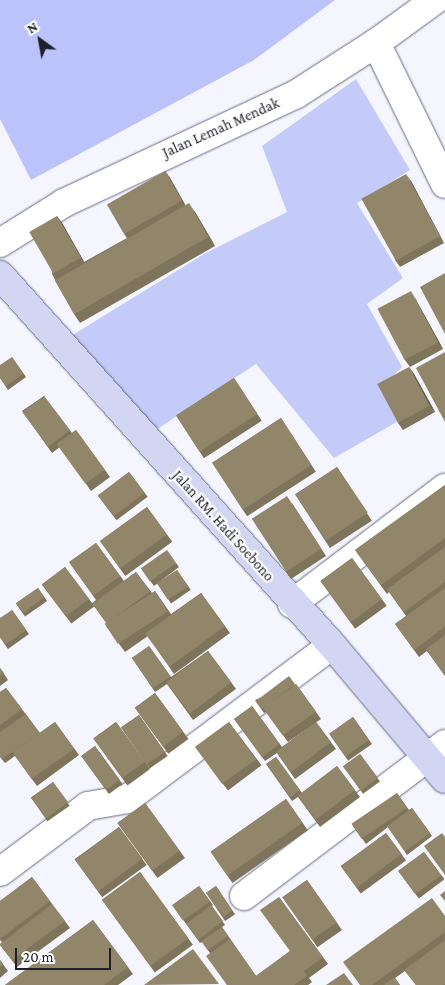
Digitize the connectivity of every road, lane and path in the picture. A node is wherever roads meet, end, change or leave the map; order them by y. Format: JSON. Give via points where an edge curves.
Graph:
{"nodes":[{"id":1,"x":434,"y":0,"type":"edge"},
{"id":2,"x":376,"y":43,"type":"junction"},
{"id":3,"x":445,"y":184,"type":"edge"},
{"id":4,"x":0,"y":243,"type":"edge"},
{"id":5,"x":0,"y":275,"type":"edge"},
{"id":6,"x":445,"y":488,"type":"edge"},
{"id":7,"x":292,"y":604,"type":"junction"},
{"id":8,"x":332,"y":645,"type":"junction"},
{"id":9,"x":435,"y":750,"type":"edge"},
{"id":10,"x":445,"y":779,"type":"edge"},
{"id":11,"x":0,"y":872,"type":"edge"},
{"id":12,"x":244,"y":896,"type":"dead end"}],
"edges":[{"from":1,"to":2,"type":"street","name":"Jalan Lemah Mendak"},
{"from":2,"to":3,"type":"street"},
{"from":2,"to":4,"type":"street","name":"Jalan Lemah Mendak","via":[[295,95],[64,203]]},
{"from":5,"to":7,"type":"main road","name":"Jalan RM. Hadi Soebono"},
{"from":6,"to":7,"type":"street"},
{"from":7,"to":8,"type":"main road","name":"Jalan RM. Hadi Soebono"},
{"from":8,"to":9,"type":"main road","name":"Jalan RM. Hadi Soebono"},
{"from":8,"to":11,"type":"street","via":[[126,799],[88,806]]},
{"from":9,"to":10,"type":"main road","name":"Jalan RM. Hadi Soebono"},
{"from":9,"to":12,"type":"street"}]}
